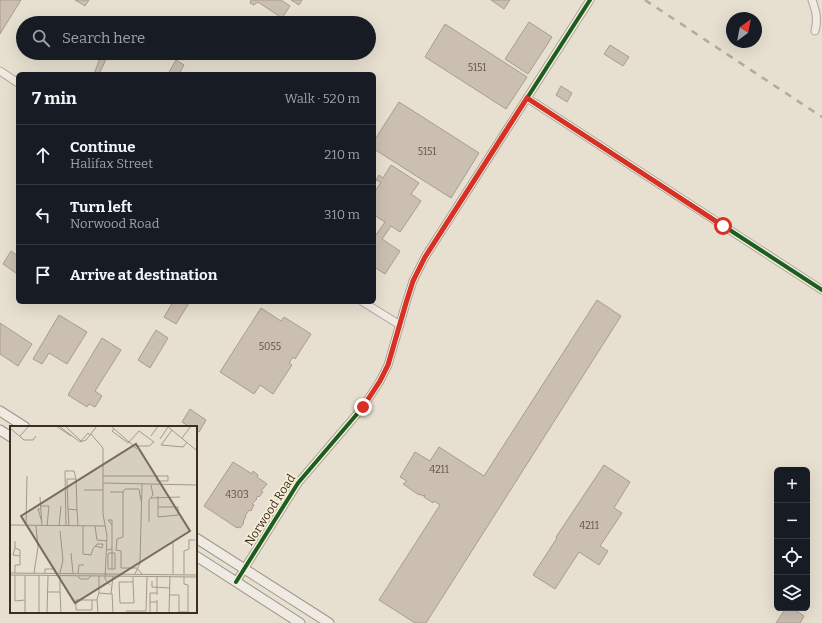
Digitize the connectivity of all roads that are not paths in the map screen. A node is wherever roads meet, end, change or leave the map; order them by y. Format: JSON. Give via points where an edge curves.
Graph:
{"nodes":[{"id":1,"x":590,"y":0,"type":"edge"},
{"id":2,"x":812,"y":0,"type":"edge"},
{"id":3,"x":815,"y":31,"type":"dead end"},
{"id":4,"x":0,"y":71,"type":"edge"},
{"id":5,"x":16,"y":81,"type":"edge"},
{"id":6,"x":527,"y":98,"type":"junction"},
{"id":7,"x":822,"y":290,"type":"edge"},
{"id":8,"x":367,"y":304,"type":"edge"},
{"id":9,"x":400,"y":325,"type":"junction"},
{"id":10,"x":0,"y":411,"type":"edge"},
{"id":11,"x":20,"y":426,"type":"edge"},
{"id":12,"x":0,"y":430,"type":"edge"},
{"id":13,"x":10,"y":435,"type":"edge"},
{"id":14,"x":197,"y":539,"type":"edge"},
{"id":15,"x":197,"y":557,"type":"edge"},
{"id":16,"x":243,"y":568,"type":"junction"},
{"id":17,"x":236,"y":582,"type":"junction"},
{"id":18,"x":300,"y":623,"type":"edge"},
{"id":19,"x":329,"y":623,"type":"edge"}],
"edges":[{"from":1,"to":6,"type":"street","name":"Norwood Road"},
{"from":2,"to":3,"type":"street","via":[[817,15]]},
{"from":4,"to":5,"type":"street"},
{"from":6,"to":7,"type":"street"},
{"from":6,"to":9,"type":"street","name":"Norwood Road","via":[[425,257],[413,281]]},
{"from":8,"to":9,"type":"street"},
{"from":9,"to":16,"type":"street","name":"Norwood Road","via":[[388,365],[380,381],[363,407],[298,483]]},
{"from":10,"to":11,"type":"main road"},
{"from":12,"to":13,"type":"main road"},
{"from":14,"to":16,"type":"main road"},
{"from":15,"to":17,"type":"main road"},
{"from":16,"to":17,"type":"street","name":"Norwood Road"},
{"from":16,"to":19,"type":"main road"},
{"from":17,"to":18,"type":"main road"}]}
